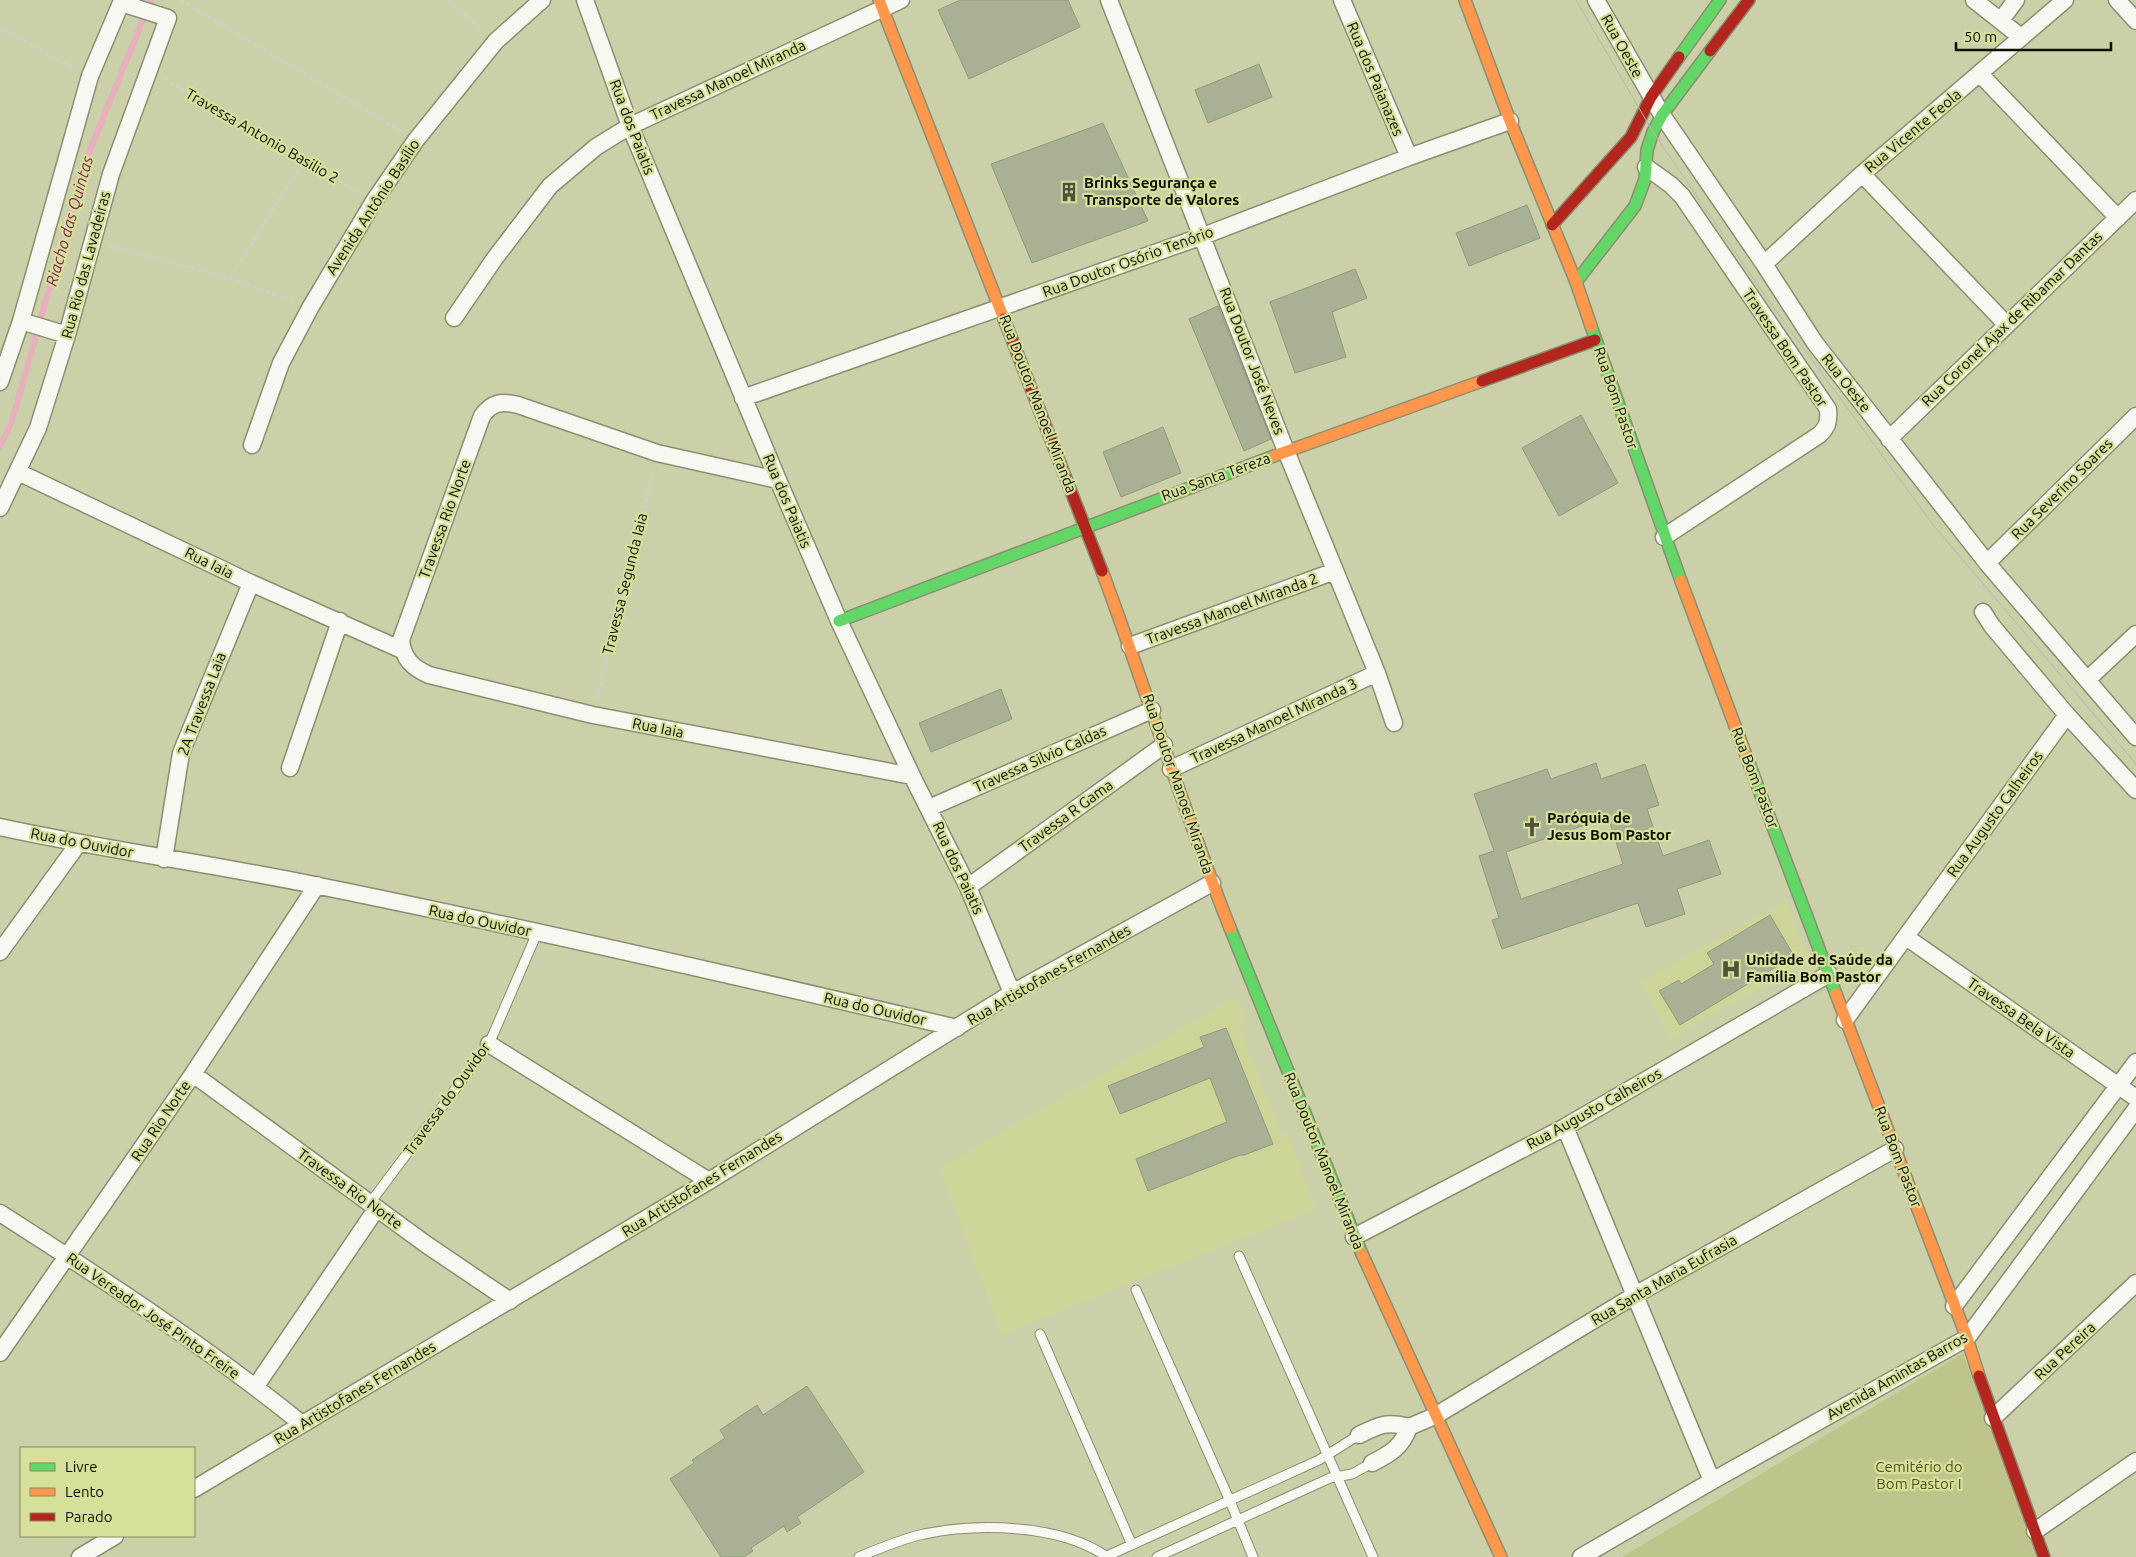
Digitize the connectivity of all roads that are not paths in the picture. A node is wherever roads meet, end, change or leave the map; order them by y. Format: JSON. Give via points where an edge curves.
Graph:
{"nodes":[{"id":1,"x":542,"y":0,"type":"edge"},
{"id":2,"x":585,"y":0,"type":"edge"},
{"id":3,"x":902,"y":0,"type":"edge"},
{"id":4,"x":1109,"y":0,"type":"edge"},
{"id":5,"x":1342,"y":0,"type":"edge"},
{"id":6,"x":1465,"y":0,"type":"edge"},
{"id":7,"x":1596,"y":0,"type":"edge"},
{"id":8,"x":1720,"y":0,"type":"edge"},
{"id":9,"x":1748,"y":0,"type":"edge"},
{"id":10,"x":1974,"y":0,"type":"edge"},
{"id":11,"x":2016,"y":0,"type":"edge"},
{"id":12,"x":2065,"y":0,"type":"edge"},
{"id":13,"x":2117,"y":0,"type":"edge"},
{"id":14,"x":881,"y":4,"type":"edge"},
{"id":15,"x":2001,"y":20,"type":"junction"},
{"id":16,"x":2136,"y":21,"type":"edge"},
{"id":17,"x":2021,"y":37,"type":"junction"},
{"id":18,"x":1980,"y":74,"type":"junction"},
{"id":19,"x":1651,"y":97,"type":"junction"},
{"id":20,"x":1662,"y":115,"type":"junction"},
{"id":21,"x":1510,"y":121,"type":"junction"},
{"id":22,"x":630,"y":126,"type":"junction"},
{"id":23,"x":1409,"y":157,"type":"junction"},
{"id":24,"x":1646,"y":167,"type":"junction"},
{"id":25,"x":1862,"y":174,"type":"junction"},
{"id":26,"x":2136,"y":200,"type":"edge"},
{"id":27,"x":2118,"y":218,"type":"junction"},
{"id":28,"x":1552,"y":225,"type":"junction"},
{"id":29,"x":1203,"y":236,"type":"junction"},
{"id":30,"x":1764,"y":264,"type":"junction"},
{"id":31,"x":1576,"y":282,"type":"junction"},
{"id":32,"x":1001,"y":308,"type":"junction"},
{"id":33,"x":454,"y":318,"type":"dead end"},
{"id":34,"x":24,"y":322,"type":"junction"},
{"id":35,"x":2006,"y":324,"type":"junction"},
{"id":36,"x":64,"y":334,"type":"junction"},
{"id":37,"x":1595,"y":340,"type":"junction"},
{"id":38,"x":0,"y":382,"type":"edge"},
{"id":39,"x":743,"y":398,"type":"junction"},
{"id":40,"x":2136,"y":416,"type":"edge"},
{"id":41,"x":1889,"y":439,"type":"junction"},
{"id":42,"x":252,"y":445,"type":"dead end"},
{"id":43,"x":1286,"y":451,"type":"junction"},
{"id":44,"x":18,"y":472,"type":"junction"},
{"id":45,"x":778,"y":480,"type":"junction"},
{"id":46,"x":0,"y":508,"type":"edge"},
{"id":47,"x":1084,"y":526,"type":"junction"},
{"id":48,"x":1664,"y":537,"type":"junction"},
{"id":49,"x":1988,"y":563,"type":"junction"},
{"id":50,"x":1335,"y":571,"type":"junction"},
{"id":51,"x":251,"y":583,"type":"junction"},
{"id":52,"x":1983,"y":612,"type":"dead end"},
{"id":53,"x":340,"y":621,"type":"junction"},
{"id":54,"x":839,"y":621,"type":"junction"},
{"id":55,"x":2136,"y":634,"type":"edge"},
{"id":56,"x":1130,"y":646,"type":"junction"},
{"id":57,"x":405,"y":656,"type":"junction"},
{"id":58,"x":1377,"y":673,"type":"junction"},
{"id":59,"x":2087,"y":680,"type":"junction"},
{"id":60,"x":1152,"y":710,"type":"junction"},
{"id":61,"x":2067,"y":715,"type":"junction"},
{"id":62,"x":1394,"y":723,"type":"dead end"},
{"id":63,"x":2136,"y":737,"type":"edge"},
{"id":64,"x":1164,"y":745,"type":"junction"},
{"id":65,"x":290,"y":768,"type":"dead end"},
{"id":66,"x":1171,"y":770,"type":"junction"},
{"id":67,"x":912,"y":776,"type":"junction"},
{"id":68,"x":2136,"y":790,"type":"edge"},
{"id":69,"x":929,"y":808,"type":"junction"},
{"id":70,"x":0,"y":826,"type":"edge"},
{"id":71,"x":78,"y":844,"type":"junction"},
{"id":72,"x":164,"y":859,"type":"junction"},
{"id":73,"x":1212,"y":883,"type":"junction"},
{"id":74,"x":317,"y":885,"type":"junction"},
{"id":75,"x":968,"y":887,"type":"junction"},
{"id":76,"x":537,"y":933,"type":"junction"},
{"id":77,"x":1906,"y":937,"type":"junction"},
{"id":78,"x":0,"y":952,"type":"edge"},
{"id":79,"x":1829,"y":974,"type":"junction"},
{"id":80,"x":1012,"y":992,"type":"junction"},
{"id":81,"x":1844,"y":1020,"type":"junction"},
{"id":82,"x":957,"y":1028,"type":"junction"},
{"id":83,"x":489,"y":1044,"type":"junction"},
{"id":84,"x":2136,"y":1062,"type":"edge"},
{"id":85,"x":193,"y":1074,"type":"junction"},
{"id":86,"x":2117,"y":1086,"type":"junction"},
{"id":87,"x":2136,"y":1098,"type":"edge"},
{"id":88,"x":2136,"y":1109,"type":"edge"},
{"id":89,"x":1565,"y":1127,"type":"junction"},
{"id":90,"x":1895,"y":1149,"type":"junction"},
{"id":91,"x":709,"y":1181,"type":"junction"},
{"id":92,"x":374,"y":1206,"type":"junction"},
{"id":93,"x":0,"y":1213,"type":"edge"},
{"id":94,"x":1354,"y":1237,"type":"junction"},
{"id":95,"x":68,"y":1256,"type":"junction"},
{"id":96,"x":1239,"y":1256,"type":"dead end"},
{"id":97,"x":2136,"y":1283,"type":"edge"},
{"id":98,"x":1136,"y":1290,"type":"dead end"},
{"id":99,"x":1635,"y":1295,"type":"junction"},
{"id":100,"x":510,"y":1301,"type":"junction"},
{"id":101,"x":1954,"y":1306,"type":"junction"},
{"id":102,"x":1040,"y":1334,"type":"dead end"},
{"id":103,"x":1967,"y":1338,"type":"junction"},
{"id":104,"x":0,"y":1353,"type":"edge"},
{"id":105,"x":256,"y":1386,"type":"junction"},
{"id":106,"x":1435,"y":1416,"type":"junction"},
{"id":107,"x":1993,"y":1418,"type":"junction"},
{"id":108,"x":302,"y":1424,"type":"junction"},
{"id":109,"x":1409,"y":1427,"type":"junction"},
{"id":110,"x":1359,"y":1435,"type":"joint"},
{"id":111,"x":1328,"y":1455,"type":"junction"},
{"id":112,"x":2136,"y":1461,"type":"edge"},
{"id":113,"x":1372,"y":1463,"type":"joint"},
{"id":114,"x":1338,"y":1476,"type":"junction"},
{"id":115,"x":1712,"y":1481,"type":"junction"},
{"id":116,"x":195,"y":1488,"type":"edge"},
{"id":117,"x":1230,"y":1501,"type":"junction"},
{"id":118,"x":1238,"y":1520,"type":"junction"},
{"id":119,"x":2035,"y":1531,"type":"junction"},
{"id":120,"x":113,"y":1537,"type":"edge"},
{"id":121,"x":1132,"y":1545,"type":"junction"},
{"id":122,"x":80,"y":1557,"type":"edge"},
{"id":123,"x":859,"y":1557,"type":"edge"},
{"id":124,"x":1107,"y":1557,"type":"edge"},
{"id":125,"x":1158,"y":1557,"type":"edge"},
{"id":126,"x":1253,"y":1557,"type":"edge"},
{"id":127,"x":1373,"y":1557,"type":"edge"},
{"id":128,"x":1501,"y":1557,"type":"edge"},
{"id":129,"x":1581,"y":1557,"type":"edge"},
{"id":130,"x":2044,"y":1557,"type":"edge"}],
"edges":[{"from":1,"to":42,"type":"street","name":"Avenida Antônio Basílio","via":[[496,41],[416,140],[374,201],[281,363]]},
{"from":2,"to":22,"type":"street","name":"Rua dos Paiatis"},
{"from":3,"to":14,"type":"street","name":"Travessa Manoel Miranda"},
{"from":4,"to":29,"type":"street","name":"Rua Doutor José Neves"},
{"from":5,"to":23,"type":"street","name":"Rua dos Paianazes"},
{"from":6,"to":21,"type":"street","name":"Rua Bom Pastor"},
{"from":7,"to":19,"type":"street","name":"Rua Oeste"},
{"from":8,"to":19,"type":"street"},
{"from":9,"to":20,"type":"street"},
{"from":10,"to":15,"type":"street"},
{"from":11,"to":15,"type":"street"},
{"from":12,"to":17,"type":"street","name":"Rua Vicente Feola"},
{"from":13,"to":16,"type":"street"},
{"from":14,"to":22,"type":"street","name":"Travessa Manoel Miranda"},
{"from":14,"to":32,"type":"street","name":"Rua Doutor Manoel Miranda"},
{"from":15,"to":17,"type":"street"},
{"from":17,"to":18,"type":"street","name":"Rua Vicente Feola"},
{"from":18,"to":25,"type":"street","name":"Rua Vicente Feola"},
{"from":18,"to":27,"type":"street"},
{"from":19,"to":20,"type":"street","name":"Rua Oeste"},
{"from":19,"to":28,"type":"street","via":[[1631,137]]},
{"from":20,"to":24,"type":"street","via":[[1647,150]]},
{"from":20,"to":30,"type":"street","name":"Rua Oeste"},
{"from":21,"to":23,"type":"street","name":"Rua Doutor Osório Tenório"},
{"from":21,"to":28,"type":"street","name":"Rua Bom Pastor"},
{"from":22,"to":33,"type":"street","name":"Travessa Manoel Miranda","via":[[596,147],[550,186]]},
{"from":22,"to":39,"type":"street","name":"Rua dos Paiatis"},
{"from":23,"to":29,"type":"street","name":"Rua Doutor Osório Tenório"},
{"from":24,"to":31,"type":"street","via":[[1635,206]]},
{"from":24,"to":48,"type":"street","name":"Travessa Bom Pastor","via":[[1682,196],[1828,409],[1829,419],[1826,429],[1819,435]]},
{"from":25,"to":30,"type":"street","name":"Rua Vicente Feola"},
{"from":25,"to":35,"type":"street"},
{"from":26,"to":27,"type":"street","name":"Rua Coronel Ajax de Ribamar Dantas"},
{"from":27,"to":35,"type":"street","name":"Rua Coronel Ajax de Ribamar Dantas"},
{"from":28,"to":31,"type":"street","name":"Rua Bom Pastor"},
{"from":29,"to":32,"type":"street","name":"Rua Doutor Osório Tenório"},
{"from":29,"to":43,"type":"street","name":"Rua Doutor José Neves"},
{"from":30,"to":41,"type":"street","name":"Rua Oeste","via":[[1815,343]]},
{"from":31,"to":37,"type":"street","name":"Rua Bom Pastor"},
{"from":32,"to":39,"type":"street","name":"Rua Doutor Osório Tenório"},
{"from":32,"to":47,"type":"street","name":"Rua Doutor Manoel Miranda"},
{"from":34,"to":36,"type":"street"},
{"from":34,"to":36,"type":"street","name":"Rua Rio das Lavadeiras","via":[[90,76],[125,5],[168,18],[111,174]]},
{"from":34,"to":38,"type":"street"},
{"from":35,"to":41,"type":"street","name":"Rua Coronel Ajax de Ribamar Dantas"},
{"from":36,"to":44,"type":"street","name":"Rua Rio das Lavadeiras","via":[[38,428]]},
{"from":37,"to":43,"type":"street","name":"Rua Santa Tereza"},
{"from":37,"to":48,"type":"street","name":"Rua Bom Pastor"},
{"from":39,"to":45,"type":"street","name":"Rua dos Paiatis"},
{"from":40,"to":49,"type":"street","name":"Rua Severino Soares"},
{"from":41,"to":49,"type":"street","name":"Rua Oeste"},
{"from":43,"to":47,"type":"street","name":"Rua Santa Tereza"},
{"from":43,"to":50,"type":"street","name":"Rua Doutor José Neves"},
{"from":44,"to":46,"type":"street","name":"Rua Rio das Lavadeiras"},
{"from":44,"to":51,"type":"street","name":"Rua Iaia"},
{"from":45,"to":54,"type":"street","name":"Rua dos Paiatis"},
{"from":45,"to":57,"type":"street","name":"Travessa Rio Norte","via":[[657,453],[518,404],[494,404],[482,416],[402,640]]},
{"from":47,"to":54,"type":"street","name":"Rua Santa Tereza"},
{"from":47,"to":56,"type":"street","name":"Rua Doutor Manoel Miranda"},
{"from":48,"to":79,"type":"street","name":"Rua Bom Pastor"},
{"from":49,"to":59,"type":"street","name":"Rua Oeste"},
{"from":50,"to":56,"type":"street","name":"Travessa Manoel Miranda 2"},
{"from":50,"to":58,"type":"street","name":"Rua Doutor José Neves"},
{"from":51,"to":53,"type":"street","name":"Rua Iaia"},
{"from":51,"to":72,"type":"street","name":"2A Travessa Laia","via":[[181,753]]},
{"from":52,"to":61,"type":"street"},
{"from":53,"to":57,"type":"street","name":"Rua Iaia"},
{"from":53,"to":65,"type":"street"},
{"from":54,"to":67,"type":"street","name":"Rua dos Paiatis"},
{"from":55,"to":59,"type":"street"},
{"from":56,"to":60,"type":"street","name":"Rua Doutor Manoel Miranda"},
{"from":57,"to":67,"type":"street","name":"Rua Iaia","via":[[418,670],[429,675],[592,715]]},
{"from":58,"to":62,"type":"street","name":"Rua Doutor José Neves"},
{"from":58,"to":66,"type":"street","name":"Travessa Manoel Miranda 3"},
{"from":59,"to":63,"type":"street","name":"Rua Oeste"},
{"from":60,"to":64,"type":"street","name":"Rua Doutor Manoel Miranda"},
{"from":60,"to":69,"type":"street","name":"Travessa Silvio Caldas"},
{"from":61,"to":68,"type":"street"},
{"from":61,"to":77,"type":"street","name":"Rua Augusto Calheiros"},
{"from":64,"to":66,"type":"street","name":"Rua Doutor Manoel Miranda"},
{"from":64,"to":75,"type":"street","name":"Travessa R Gama"},
{"from":66,"to":73,"type":"street","name":"Rua Doutor Manoel Miranda"},
{"from":67,"to":69,"type":"street","name":"Rua dos Paiatis"},
{"from":69,"to":75,"type":"street","name":"Rua dos Paiatis"},
{"from":70,"to":71,"type":"street","name":"Rua do Ouvidor"},
{"from":71,"to":72,"type":"street","name":"Rua do Ouvidor"},
{"from":71,"to":78,"type":"street"},
{"from":72,"to":74,"type":"street","name":"Rua do Ouvidor"},
{"from":73,"to":80,"type":"street","name":"Rua Artistofanes Fernandes"},
{"from":73,"to":94,"type":"street","name":"Rua Doutor Manoel Miranda"},
{"from":74,"to":76,"type":"street","name":"Rua do Ouvidor"},
{"from":74,"to":85,"type":"street","name":"Rua Rio Norte"},
{"from":75,"to":80,"type":"street","name":"Rua dos Paiatis"},
{"from":76,"to":82,"type":"street","name":"Rua do Ouvidor"},
{"from":76,"to":83,"type":"lane","name":"Travessa do Ouvidor"},
{"from":77,"to":81,"type":"street","name":"Rua Augusto Calheiros"},
{"from":77,"to":86,"type":"street","name":"Travessa Bela Vista"},
{"from":79,"to":81,"type":"street","name":"Rua Bom Pastor"},
{"from":79,"to":89,"type":"street","name":"Rua Augusto Calheiros"},
{"from":80,"to":82,"type":"street","name":"Rua Artistofanes Fernandes"},
{"from":81,"to":90,"type":"street","name":"Rua Bom Pastor"},
{"from":82,"to":91,"type":"street","name":"Rua Artistofanes Fernandes"},
{"from":83,"to":91,"type":"street"},
{"from":83,"to":92,"type":"lane","name":"Travessa do Ouvidor"},
{"from":84,"to":86,"type":"street"},
{"from":85,"to":92,"type":"street","name":"Travessa Rio Norte"},
{"from":85,"to":95,"type":"street","name":"Rua Rio Norte"},
{"from":86,"to":87,"type":"street","name":"Travessa Bela Vista"},
{"from":86,"to":101,"type":"street"},
{"from":88,"to":103,"type":"street","name":"Avenida Amintas Barros"},
{"from":89,"to":94,"type":"street","name":"Rua Augusto Calheiros"},
{"from":89,"to":99,"type":"street"},
{"from":90,"to":99,"type":"street","name":"Rua Santa Maria Eufrasia"},
{"from":90,"to":101,"type":"street","name":"Rua Bom Pastor"},
{"from":91,"to":100,"type":"street","name":"Rua Artistofanes Fernandes"},
{"from":92,"to":100,"type":"street","name":"Travessa Rio Norte"},
{"from":92,"to":105,"type":"street","name":"Travessa do Ouvidor"},
{"from":93,"to":95,"type":"street","name":"Rua Vereador José Pinto Freire"},
{"from":94,"to":106,"type":"street","name":"Rua Doutor Manoel Miranda"},
{"from":95,"to":104,"type":"street","name":"Rua Rio Norte"},
{"from":95,"to":105,"type":"street","name":"Rua Vereador José Pinto Freire"},
{"from":96,"to":111,"type":"lane"},
{"from":97,"to":107,"type":"street","name":"Rua Pereira"},
{"from":98,"to":117,"type":"lane"},
{"from":99,"to":106,"type":"street","name":"Rua Santa Maria Eufrasia"},
{"from":99,"to":115,"type":"street"},
{"from":100,"to":108,"type":"street","name":"Rua Artistofanes Fernandes"},
{"from":101,"to":103,"type":"street","name":"Rua Bom Pastor"},
{"from":102,"to":121,"type":"lane"},
{"from":103,"to":107,"type":"street","name":"Rua Bom Pastor"},
{"from":103,"to":115,"type":"street","name":"Avenida Amintas Barros"},
{"from":105,"to":108,"type":"street","name":"Rua Vereador José Pinto Freire"},
{"from":106,"to":109,"type":"street","name":"Rua Santa Maria Eufrasia"},
{"from":106,"to":128,"type":"street","name":"Rua Doutor Manoel Miranda"},
{"from":107,"to":119,"type":"street","name":"Rua Bom Pastor"},
{"from":108,"to":116,"type":"street","name":"Rua Artistofanes Fernandes"},
{"from":109,"to":110,"type":"street","via":[[1381,1424]]},
{"from":109,"to":113,"type":"street","via":[[1393,1452]]},
{"from":110,"to":111,"type":"lane"},
{"from":111,"to":114,"type":"lane"},
{"from":111,"to":117,"type":"lane"},
{"from":112,"to":119,"type":"street"},
{"from":113,"to":114,"type":"lane","via":[[1352,1474]]},
{"from":114,"to":118,"type":"lane"},
{"from":114,"to":127,"type":"lane"},
{"from":115,"to":129,"type":"street","name":"Avenida Amintas Barros"},
{"from":117,"to":118,"type":"lane"},
{"from":117,"to":121,"type":"lane"},
{"from":118,"to":125,"type":"lane"},
{"from":118,"to":126,"type":"lane"},
{"from":119,"to":130,"type":"street","name":"Rua Bom Pastor"},
{"from":120,"to":122,"type":"street"},
{"from":121,"to":124,"type":"lane"},
{"from":123,"to":124,"type":"lane","via":[[923,1534],[997,1528],[1058,1536]]}]}
